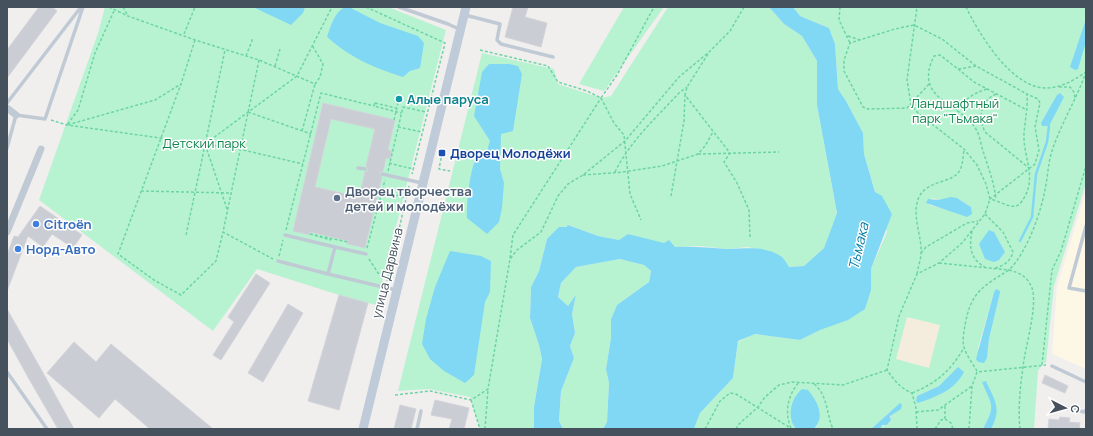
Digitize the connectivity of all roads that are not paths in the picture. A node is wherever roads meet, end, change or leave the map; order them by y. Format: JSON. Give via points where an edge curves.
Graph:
{"nodes":[{"id":1,"x":82,"y":7,"type":"edge"},
{"id":2,"x":399,"y":7,"type":"edge"},
{"id":3,"x":465,"y":11,"type":"edge"},
{"id":4,"x":460,"y":30,"type":"junction"},
{"id":5,"x":553,"y":57,"type":"dead end"},
{"id":6,"x":7,"y":104,"type":"edge"},
{"id":7,"x":7,"y":108,"type":"edge"},
{"id":8,"x":16,"y":115,"type":"junction"},
{"id":9,"x":7,"y":148,"type":"edge"},
{"id":10,"x":41,"y":149,"type":"dead end"},
{"id":11,"x":358,"y":168,"type":"dead end"},
{"id":12,"x":365,"y":169,"type":"dead end"},
{"id":13,"x":382,"y":174,"type":"dead end"},
{"id":14,"x":422,"y":183,"type":"junction"},
{"id":15,"x":1086,"y":226,"type":"edge"},
{"id":16,"x":7,"y":232,"type":"edge"},
{"id":17,"x":285,"y":235,"type":"road end"},
{"id":18,"x":335,"y":247,"type":"junction"},
{"id":19,"x":366,"y":254,"type":"road end"},
{"id":20,"x":278,"y":261,"type":"road end"},
{"id":21,"x":328,"y":274,"type":"junction"},
{"id":22,"x":397,"y":290,"type":"junction"},
{"id":23,"x":1086,"y":291,"type":"edge"},
{"id":24,"x":1052,"y":366,"type":"road end"},
{"id":25,"x":7,"y":372,"type":"edge"},
{"id":26,"x":1086,"y":382,"type":"edge"},
{"id":27,"x":1059,"y":406,"type":"dead end"},
{"id":28,"x":1086,"y":410,"type":"edge"},
{"id":29,"x":421,"y":411,"type":"dead end"},
{"id":30,"x":47,"y":429,"type":"edge"},
{"id":31,"x":363,"y":429,"type":"edge"},
{"id":32,"x":417,"y":429,"type":"edge"}],
"edges":[{"from":1,"to":6,"type":"lane"},
{"from":1,"to":8,"type":"lane","via":[[45,119]]},
{"from":2,"to":4,"type":"lane"},
{"from":3,"to":4,"type":"main road","name":"улица Дарвина"},
{"from":3,"to":5,"type":"lane","via":[[500,24],[497,40],[501,44]]},
{"from":4,"to":14,"type":"main road","name":"улица Дарвина"},
{"from":7,"to":8,"type":"street"},
{"from":8,"to":9,"type":"lane"},
{"from":10,"to":16,"type":"street"},
{"from":11,"to":12,"type":"lane"},
{"from":13,"to":14,"type":"lane"},
{"from":14,"to":22,"type":"main road","name":"улица Дарвина"},
{"from":15,"to":23,"type":"lane","via":[[1069,288]]},
{"from":17,"to":18,"type":"lane"},
{"from":18,"to":19,"type":"lane"},
{"from":18,"to":21,"type":"lane"},
{"from":20,"to":21,"type":"lane"},
{"from":21,"to":22,"type":"lane"},
{"from":22,"to":31,"type":"main road","name":"улица Дарвина"},
{"from":24,"to":26,"type":"lane"},
{"from":25,"to":30,"type":"lane"},
{"from":27,"to":28,"type":"lane","via":[[1084,412]]},
{"from":29,"to":32,"type":"lane"}]}
